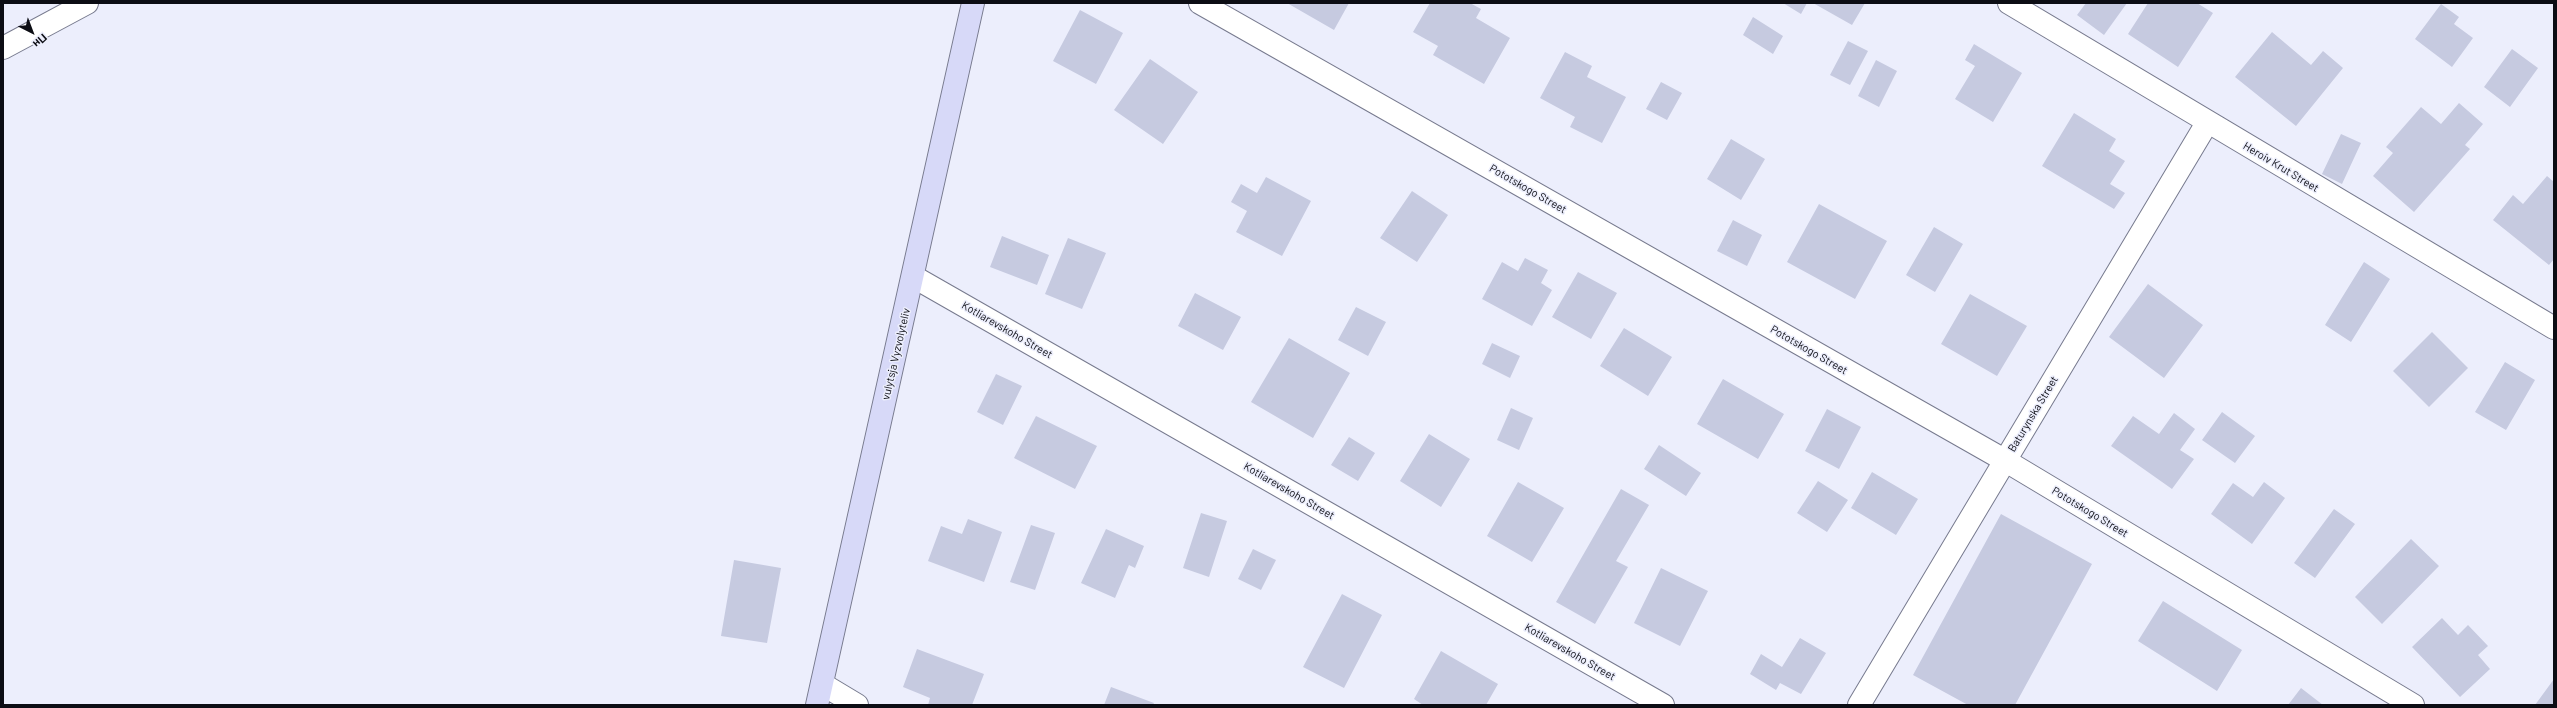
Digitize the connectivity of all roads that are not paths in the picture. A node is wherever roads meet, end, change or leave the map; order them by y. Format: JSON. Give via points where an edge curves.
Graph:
{"nodes":[{"id":1,"x":87,"y":3,"type":"edge"},
{"id":2,"x":973,"y":3,"type":"edge"},
{"id":3,"x":1200,"y":3,"type":"edge"},
{"id":4,"x":2009,"y":3,"type":"edge"},
{"id":5,"x":3,"y":48,"type":"edge"},
{"id":6,"x":2207,"y":123,"type":"junction"},
{"id":7,"x":914,"y":277,"type":"junction"},
{"id":8,"x":2554,"y":328,"type":"edge"},
{"id":9,"x":2006,"y":461,"type":"junction"},
{"id":10,"x":820,"y":695,"type":"edge"},
{"id":11,"x":857,"y":705,"type":"edge"},
{"id":12,"x":1664,"y":705,"type":"edge"},
{"id":13,"x":1859,"y":705,"type":"edge"},
{"id":14,"x":2413,"y":705,"type":"edge"}],
"edges":[{"from":1,"to":5,"type":"street"},
{"from":2,"to":7,"type":"main road","name":"vulytsja Vyzvolyteliv"},
{"from":3,"to":9,"type":"street","name":"Pototskogo Street"},
{"from":4,"to":6,"type":"street","name":"Heroiv Krut Street"},
{"from":6,"to":8,"type":"street","name":"Heroiv Krut Street"},
{"from":6,"to":9,"type":"street","name":"Baturynska Street"},
{"from":7,"to":10,"type":"main road","name":"vulytsja Vyzvolyteliv"},
{"from":7,"to":12,"type":"street","name":"Kotliarevskoho Street"},
{"from":9,"to":13,"type":"street","name":"Baturynska Street"},
{"from":9,"to":14,"type":"street","name":"Pototskogo Street"},
{"from":10,"to":11,"type":"street"}]}
